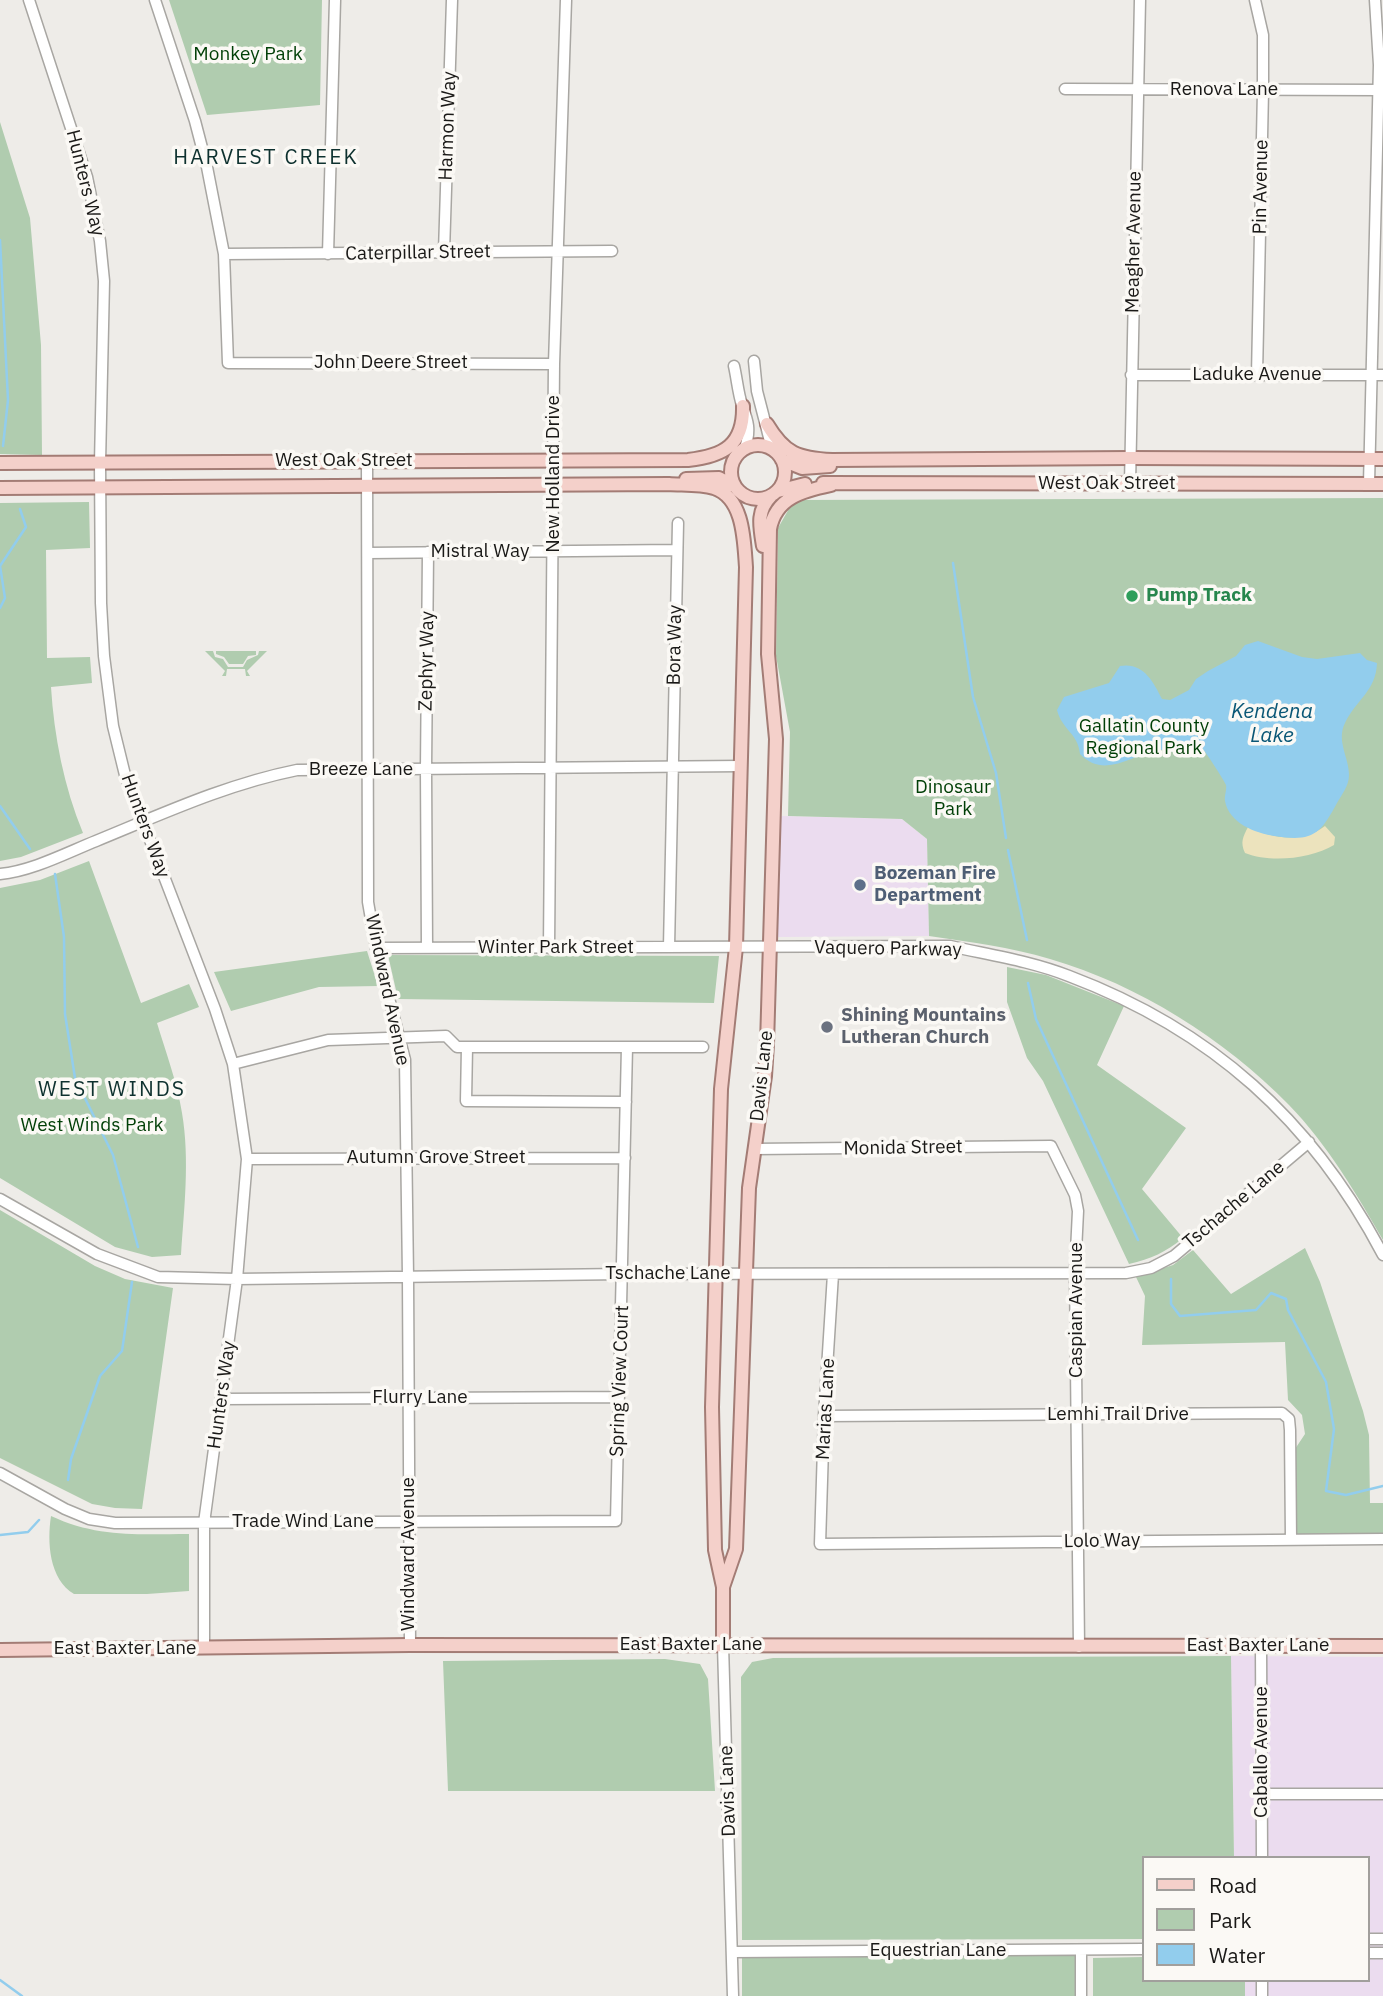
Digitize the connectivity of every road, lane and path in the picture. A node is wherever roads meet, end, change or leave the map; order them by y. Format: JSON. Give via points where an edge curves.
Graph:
{"nodes":[{"id":1,"x":29,"y":0,"type":"edge"},
{"id":2,"x":155,"y":0,"type":"edge"},
{"id":3,"x":335,"y":0,"type":"edge"},
{"id":4,"x":452,"y":0,"type":"edge"},
{"id":5,"x":566,"y":0,"type":"edge"},
{"id":6,"x":1140,"y":0,"type":"edge"},
{"id":7,"x":1255,"y":0,"type":"edge"},
{"id":8,"x":1375,"y":0,"type":"edge"},
{"id":9,"x":1065,"y":89,"type":"dead end"},
{"id":10,"x":1138,"y":90,"type":"junction"},
{"id":11,"x":1263,"y":90,"type":"junction"},
{"id":12,"x":1381,"y":90,"type":"edge"},
{"id":13,"x":1380,"y":207,"type":"edge"},
{"id":14,"x":559,"y":251,"type":"junction"},
{"id":15,"x":612,"y":251,"type":"dead end"},
{"id":16,"x":444,"y":252,"type":"junction"},
{"id":17,"x":225,"y":254,"type":"junction"},
{"id":18,"x":328,"y":254,"type":"junction"},
{"id":19,"x":754,"y":361,"type":"dead end"},
{"id":20,"x":554,"y":364,"type":"junction"},
{"id":21,"x":734,"y":366,"type":"dead end"},
{"id":22,"x":1131,"y":375,"type":"junction"},
{"id":23,"x":1257,"y":375,"type":"junction"},
{"id":24,"x":1378,"y":375,"type":"edge"},
{"id":25,"x":743,"y":406,"type":"junction"},
{"id":26,"x":767,"y":424,"type":"junction"},
{"id":27,"x":772,"y":449,"type":"junction"},
{"id":28,"x":741,"y":451,"type":"junction"},
{"id":29,"x":1130,"y":458,"type":"junction"},
{"id":30,"x":1377,"y":459,"type":"edge"},
{"id":31,"x":367,"y":460,"type":"junction"},
{"id":32,"x":688,"y":460,"type":"junction"},
{"id":33,"x":782,"y":460,"type":"junction"},
{"id":34,"x":861,"y":461,"type":"junction"},
{"id":35,"x":554,"y":462,"type":"junction"},
{"id":36,"x":0,"y":463,"type":"edge"},
{"id":37,"x":100,"y":463,"type":"junction"},
{"id":38,"x":669,"y":484,"type":"junction"},
{"id":39,"x":1130,"y":484,"type":"junction"},
{"id":40,"x":1369,"y":484,"type":"junction"},
{"id":41,"x":1383,"y":484,"type":"edge"},
{"id":42,"x":368,"y":485,"type":"junction"},
{"id":43,"x":554,"y":485,"type":"junction"},
{"id":44,"x":831,"y":485,"type":"junction"},
{"id":45,"x":100,"y":487,"type":"junction"},
{"id":46,"x":0,"y":488,"type":"edge"},
{"id":47,"x":736,"y":489,"type":"junction"},
{"id":48,"x":774,"y":493,"type":"junction"},
{"id":49,"x":678,"y":523,"type":"dead end"},
{"id":50,"x":677,"y":550,"type":"junction"},
{"id":51,"x":554,"y":551,"type":"junction"},
{"id":52,"x":428,"y":552,"type":"junction"},
{"id":53,"x":368,"y":553,"type":"junction"},
{"id":54,"x":768,"y":563,"type":"junction"},
{"id":55,"x":746,"y":567,"type":"junction"},
{"id":56,"x":740,"y":766,"type":"junction"},
{"id":57,"x":673,"y":767,"type":"junction"},
{"id":58,"x":550,"y":768,"type":"junction"},
{"id":59,"x":426,"y":769,"type":"junction"},
{"id":60,"x":367,"y":770,"type":"junction"},
{"id":61,"x":143,"y":822,"type":"junction"},
{"id":62,"x":0,"y":874,"type":"edge"},
{"id":63,"x":669,"y":947,"type":"junction"},
{"id":64,"x":736,"y":947,"type":"junction"},
{"id":65,"x":770,"y":947,"type":"junction"},
{"id":66,"x":376,"y":948,"type":"junction"},
{"id":67,"x":427,"y":948,"type":"junction"},
{"id":68,"x":550,"y":948,"type":"junction"},
{"id":69,"x":400,"y":1038,"type":"junction"},
{"id":70,"x":467,"y":1047,"type":"junction"},
{"id":71,"x":626,"y":1047,"type":"junction"},
{"id":72,"x":703,"y":1047,"type":"dead end"},
{"id":73,"x":233,"y":1064,"type":"junction"},
{"id":74,"x":626,"y":1102,"type":"junction"},
{"id":75,"x":1309,"y":1142,"type":"junction"},
{"id":76,"x":1051,"y":1146,"type":"joint"},
{"id":77,"x":754,"y":1150,"type":"junction"},
{"id":78,"x":247,"y":1158,"type":"junction"},
{"id":79,"x":405,"y":1158,"type":"junction"},
{"id":80,"x":625,"y":1158,"type":"junction"},
{"id":81,"x":0,"y":1199,"type":"edge"},
{"id":82,"x":1383,"y":1255,"type":"edge"},
{"id":83,"x":1075,"y":1272,"type":"junction"},
{"id":84,"x":745,"y":1273,"type":"junction"},
{"id":85,"x":833,"y":1273,"type":"junction"},
{"id":86,"x":623,"y":1274,"type":"junction"},
{"id":87,"x":717,"y":1274,"type":"junction"},
{"id":88,"x":408,"y":1277,"type":"junction"},
{"id":89,"x":237,"y":1279,"type":"junction"},
{"id":90,"x":619,"y":1397,"type":"junction"},
{"id":91,"x":221,"y":1399,"type":"junction"},
{"id":92,"x":409,"y":1399,"type":"junction"},
{"id":93,"x":1077,"y":1415,"type":"junction"},
{"id":94,"x":824,"y":1416,"type":"junction"},
{"id":95,"x":0,"y":1473,"type":"edge"},
{"id":96,"x":616,"y":1521,"type":"joint"},
{"id":97,"x":204,"y":1522,"type":"junction"},
{"id":98,"x":409,"y":1522,"type":"junction"},
{"id":99,"x":1383,"y":1539,"type":"edge"},
{"id":100,"x":1291,"y":1540,"type":"junction"},
{"id":101,"x":1078,"y":1542,"type":"junction"},
{"id":102,"x":820,"y":1544,"type":"joint"},
{"id":103,"x":723,"y":1587,"type":"junction"},
{"id":104,"x":410,"y":1645,"type":"junction"},
{"id":105,"x":723,"y":1645,"type":"junction"},
{"id":106,"x":1261,"y":1646,"type":"junction"},
{"id":107,"x":1383,"y":1646,"type":"edge"},
{"id":108,"x":1079,"y":1647,"type":"junction"},
{"id":109,"x":204,"y":1648,"type":"junction"},
{"id":110,"x":0,"y":1650,"type":"edge"},
{"id":111,"x":1262,"y":1794,"type":"junction"},
{"id":112,"x":1383,"y":1794,"type":"edge"},
{"id":113,"x":1262,"y":1856,"type":"edge"},
{"id":114,"x":1142,"y":1949,"type":"edge"},
{"id":115,"x":1081,"y":1950,"type":"junction"},
{"id":116,"x":733,"y":1952,"type":"junction"},
{"id":117,"x":733,"y":1996,"type":"edge"},
{"id":118,"x":1082,"y":1996,"type":"edge"}],
"edges":[{"from":1,"to":37,"type":"street","name":"Hunters Way","via":[[87,177],[98,229],[104,281]]},
{"from":2,"to":17,"type":"street","via":[[201,144]]},
{"from":3,"to":18,"type":"street"},
{"from":4,"to":16,"type":"street","name":"Harmon Way"},
{"from":5,"to":14,"type":"street","name":"New Holland Drive"},
{"from":6,"to":10,"type":"street","name":"Meagher Avenue"},
{"from":7,"to":11,"type":"street","name":"Pin Avenue","via":[[1263,35]]},
{"from":8,"to":12,"type":"street"},
{"from":9,"to":10,"type":"street","name":"Renova Lane"},
{"from":10,"to":11,"type":"street","name":"Renova Lane"},
{"from":10,"to":22,"type":"street","name":"Meagher Avenue"},
{"from":11,"to":12,"type":"street","name":"Renova Lane"},
{"from":11,"to":23,"type":"street","name":"Pin Avenue"},
{"from":12,"to":13,"type":"street"},
{"from":13,"to":24,"type":"street"},
{"from":14,"to":15,"type":"street","name":"Caterpillar Street"},
{"from":14,"to":16,"type":"street","name":"Caterpillar Street"},
{"from":14,"to":20,"type":"street","name":"New Holland Drive"},
{"from":16,"to":18,"type":"street","name":"Caterpillar Street"},
{"from":17,"to":18,"type":"street","name":"Caterpillar Street"},
{"from":17,"to":20,"type":"street","name":"John Deere Street","via":[[228,363]]},
{"from":19,"to":26,"type":"street"},
{"from":20,"to":35,"type":"street","name":"New Holland Drive"},
{"from":21,"to":25,"type":"street"},
{"from":22,"to":23,"type":"street","name":"Laduke Avenue"},
{"from":22,"to":29,"type":"street","name":"Meagher Avenue"},
{"from":23,"to":24,"type":"street","name":"Laduke Avenue"},
{"from":24,"to":30,"type":"street"},
{"from":25,"to":28,"type":"street","via":[[749,422]]},
{"from":25,"to":32,"type":"main road","via":[[741,431],[729,447],[706,458]]},
{"from":26,"to":27,"type":"street"},
{"from":26,"to":34,"type":"main road","via":[[782,446],[800,456]]},
{"from":27,"to":28,"type":"main road","via":[[754,445]]},
{"from":27,"to":33,"type":"main road"},
{"from":28,"to":32,"type":"main road","via":[[717,462]]},
{"from":28,"to":47,"type":"main road","via":[[730,469]]},
{"from":29,"to":30,"type":"main road","name":"West Oak Street"},
{"from":29,"to":34,"type":"main road","name":"West Oak Street"},
{"from":29,"to":39,"type":"street","name":"Meagher Avenue"},
{"from":30,"to":40,"type":"street"},
{"from":31,"to":35,"type":"main road","name":"West Oak Street"},
{"from":31,"to":37,"type":"main road","name":"West Oak Street"},
{"from":31,"to":42,"type":"street","name":"Windward Avenue"},
{"from":32,"to":35,"type":"main road","name":"West Oak Street"},
{"from":33,"to":34,"type":"main road","via":[[802,468]]},
{"from":33,"to":48,"type":"main road","via":[[785,473]]},
{"from":35,"to":43,"type":"street","name":"New Holland Drive"},
{"from":36,"to":37,"type":"main road","name":"West Oak Street"},
{"from":37,"to":45,"type":"street","name":"Hunters Way"},
{"from":38,"to":43,"type":"main road","name":"West Oak Street"},
{"from":38,"to":47,"type":"main road","via":[[719,478]]},
{"from":38,"to":55,"type":"main road","via":[[714,488],[730,500],[740,521]]},
{"from":39,"to":40,"type":"main road","name":"West Oak Street"},
{"from":39,"to":44,"type":"main road","name":"West Oak Street"},
{"from":40,"to":41,"type":"main road","name":"West Oak Street"},
{"from":42,"to":43,"type":"main road","name":"West Oak Street"},
{"from":42,"to":45,"type":"main road","name":"West Oak Street"},
{"from":42,"to":53,"type":"street","name":"Windward Avenue"},
{"from":43,"to":51,"type":"street","name":"New Holland Drive"},
{"from":44,"to":48,"type":"main road","via":[[813,483]]},
{"from":44,"to":54,"type":"main road","via":[[796,494],[783,503],[770,525]]},
{"from":45,"to":46,"type":"main road","name":"West Oak Street"},
{"from":45,"to":61,"type":"street","name":"Hunters Way","via":[[101,603],[108,686],[119,753]]},
{"from":47,"to":48,"type":"main road","via":[[754,499]]},
{"from":47,"to":55,"type":"main road","via":[[747,520]]},
{"from":48,"to":54,"type":"main road","via":[[761,509],[760,519]]},
{"from":49,"to":50,"type":"street","name":"Bora Way"},
{"from":50,"to":51,"type":"street","name":"Mistral Way"},
{"from":50,"to":57,"type":"street","name":"Bora Way"},
{"from":51,"to":52,"type":"street","name":"Mistral Way"},
{"from":51,"to":58,"type":"street","name":"New Holland Drive"},
{"from":52,"to":53,"type":"street","name":"Mistral Way"},
{"from":52,"to":59,"type":"street","name":"Zephyr Way"},
{"from":53,"to":60,"type":"street","name":"Windward Avenue"},
{"from":54,"to":65,"type":"main road","name":"Davis Lane","via":[[768,654],[776,739]]},
{"from":55,"to":56,"type":"main road","name":"Davis Lane"},
{"from":56,"to":57,"type":"street","name":"Breeze Lane"},
{"from":56,"to":64,"type":"main road","name":"Davis Lane"},
{"from":57,"to":58,"type":"street","name":"Breeze Lane"},
{"from":57,"to":63,"type":"street","name":"Bora Way"},
{"from":58,"to":59,"type":"street","name":"Breeze Lane"},
{"from":58,"to":68,"type":"street","name":"New Holland Drive"},
{"from":59,"to":60,"type":"street","name":"Breeze Lane"},
{"from":59,"to":67,"type":"street","name":"Zephyr Way"},
{"from":60,"to":61,"type":"street","name":"Breeze Lane","via":[[297,770],[253,779]]},
{"from":60,"to":66,"type":"street","name":"Windward Avenue","via":[[368,902]]},
{"from":61,"to":62,"type":"street","name":"Breeze Lane"},
{"from":61,"to":73,"type":"street","name":"Hunters Way"},
{"from":63,"to":64,"type":"street","name":"Winter Park Street"},
{"from":63,"to":68,"type":"street","name":"Winter Park Street"},
{"from":64,"to":65,"type":"street","name":"Vaquero Parkway"},
{"from":64,"to":87,"type":"main road","name":"Davis Lane","via":[[721,1089]]},
{"from":65,"to":75,"type":"street","name":"Vaquero Parkway","via":[[950,947],[1037,965],[1111,993],[1193,1037],[1244,1075]]},
{"from":65,"to":77,"type":"main road","name":"Davis Lane","via":[[765,1076]]},
{"from":66,"to":67,"type":"street","name":"Winter Park Street"},
{"from":66,"to":69,"type":"street","name":"Windward Avenue"},
{"from":67,"to":68,"type":"street","name":"Winter Park Street"},
{"from":69,"to":70,"type":"street","via":[[446,1036],[457,1047]]},
{"from":69,"to":73,"type":"street","via":[[328,1040]]},
{"from":69,"to":79,"type":"street","name":"Windward Avenue","via":[[405,1060]]},
{"from":70,"to":71,"type":"street"},
{"from":70,"to":74,"type":"street","via":[[466,1101]]},
{"from":71,"to":72,"type":"street"},
{"from":71,"to":74,"type":"street","name":"Spring View Court"},
{"from":73,"to":78,"type":"street","name":"Hunters Way"},
{"from":74,"to":80,"type":"street","name":"Spring View Court"},
{"from":75,"to":82,"type":"street","name":"Vaquero Parkway"},
{"from":75,"to":83,"type":"street","name":"Tschache Lane","via":[[1174,1256],[1151,1268],[1126,1273]]},
{"from":76,"to":77,"type":"street","name":"Monida Street"},
{"from":76,"to":83,"type":"street","name":"Caspian Avenue","via":[[1075,1195]]},
{"from":77,"to":84,"type":"main road","name":"Davis Lane"},
{"from":78,"to":79,"type":"street","name":"Autumn Grove Street"},
{"from":78,"to":89,"type":"street","name":"Hunters Way"},
{"from":79,"to":80,"type":"street","name":"Autumn Grove Street"},
{"from":79,"to":88,"type":"street","name":"Windward Avenue"},
{"from":80,"to":86,"type":"street","name":"Spring View Court"},
{"from":81,"to":89,"type":"street","name":"Tschache Lane","via":[[97,1254],[158,1277]]},
{"from":83,"to":85,"type":"street","name":"Tschache Lane"},
{"from":83,"to":93,"type":"street","name":"Caspian Avenue"},
{"from":84,"to":85,"type":"street","name":"Tschache Lane"},
{"from":84,"to":87,"type":"street","name":"Tschache Lane"},
{"from":84,"to":103,"type":"main road","name":"Davis Lane","via":[[736,1549]]},
{"from":85,"to":94,"type":"street","name":"Marias Lane"},
{"from":86,"to":87,"type":"street","name":"Tschache Lane"},
{"from":86,"to":88,"type":"street","name":"Tschache Lane"},
{"from":86,"to":90,"type":"street","name":"Spring View Court"},
{"from":87,"to":103,"type":"main road","name":"Davis Lane","via":[[712,1407],[715,1550]]},
{"from":88,"to":89,"type":"street","name":"Tschache Lane"},
{"from":88,"to":92,"type":"street","name":"Windward Avenue"},
{"from":89,"to":91,"type":"street","name":"Hunters Way"},
{"from":90,"to":92,"type":"street","name":"Flurry Lane"},
{"from":90,"to":96,"type":"street","name":"Spring View Court"},
{"from":91,"to":92,"type":"street","name":"Flurry Lane"},
{"from":91,"to":97,"type":"street","name":"Hunters Way"},
{"from":92,"to":98,"type":"street","name":"Windward Avenue"},
{"from":93,"to":94,"type":"street","name":"Lemhi Trail Drive"},
{"from":93,"to":100,"type":"street","name":"Lemhi Trail Drive","via":[[1282,1413],[1289,1419],[1290,1430]]},
{"from":93,"to":101,"type":"street","name":"Caspian Avenue"},
{"from":94,"to":102,"type":"street","name":"Marias Lane"},
{"from":95,"to":97,"type":"street","name":"Trade Wind Lane","via":[[89,1518],[116,1523]]},
{"from":96,"to":98,"type":"street","name":"Trade Wind Lane"},
{"from":97,"to":98,"type":"street","name":"Trade Wind Lane"},
{"from":97,"to":109,"type":"street","name":"Hunters Way"},
{"from":98,"to":104,"type":"street","name":"Windward Avenue"},
{"from":99,"to":100,"type":"street","name":"Lolo Way"},
{"from":100,"to":101,"type":"street","name":"Lolo Way"},
{"from":101,"to":102,"type":"street","name":"Lolo Way"},
{"from":101,"to":108,"type":"street","name":"Caspian Avenue"},
{"from":103,"to":105,"type":"main road","name":"Davis Lane"},
{"from":104,"to":105,"type":"main road","name":"East Baxter Lane"},
{"from":104,"to":109,"type":"main road","name":"East Baxter Lane"},
{"from":105,"to":108,"type":"main road","name":"East Baxter Lane"},
{"from":105,"to":116,"type":"street","name":"Davis Lane"},
{"from":106,"to":107,"type":"main road","name":"East Baxter Lane"},
{"from":106,"to":108,"type":"main road","name":"East Baxter Lane"},
{"from":106,"to":111,"type":"street","name":"Caballo Avenue"},
{"from":109,"to":110,"type":"main road","name":"East Baxter Lane"},
{"from":111,"to":112,"type":"street"},
{"from":111,"to":113,"type":"street","name":"Caballo Avenue"},
{"from":114,"to":115,"type":"street","name":"Equestrian Lane"},
{"from":115,"to":116,"type":"street","name":"Equestrian Lane"},
{"from":115,"to":118,"type":"street"},
{"from":116,"to":117,"type":"street","name":"Davis Lane"}]}
